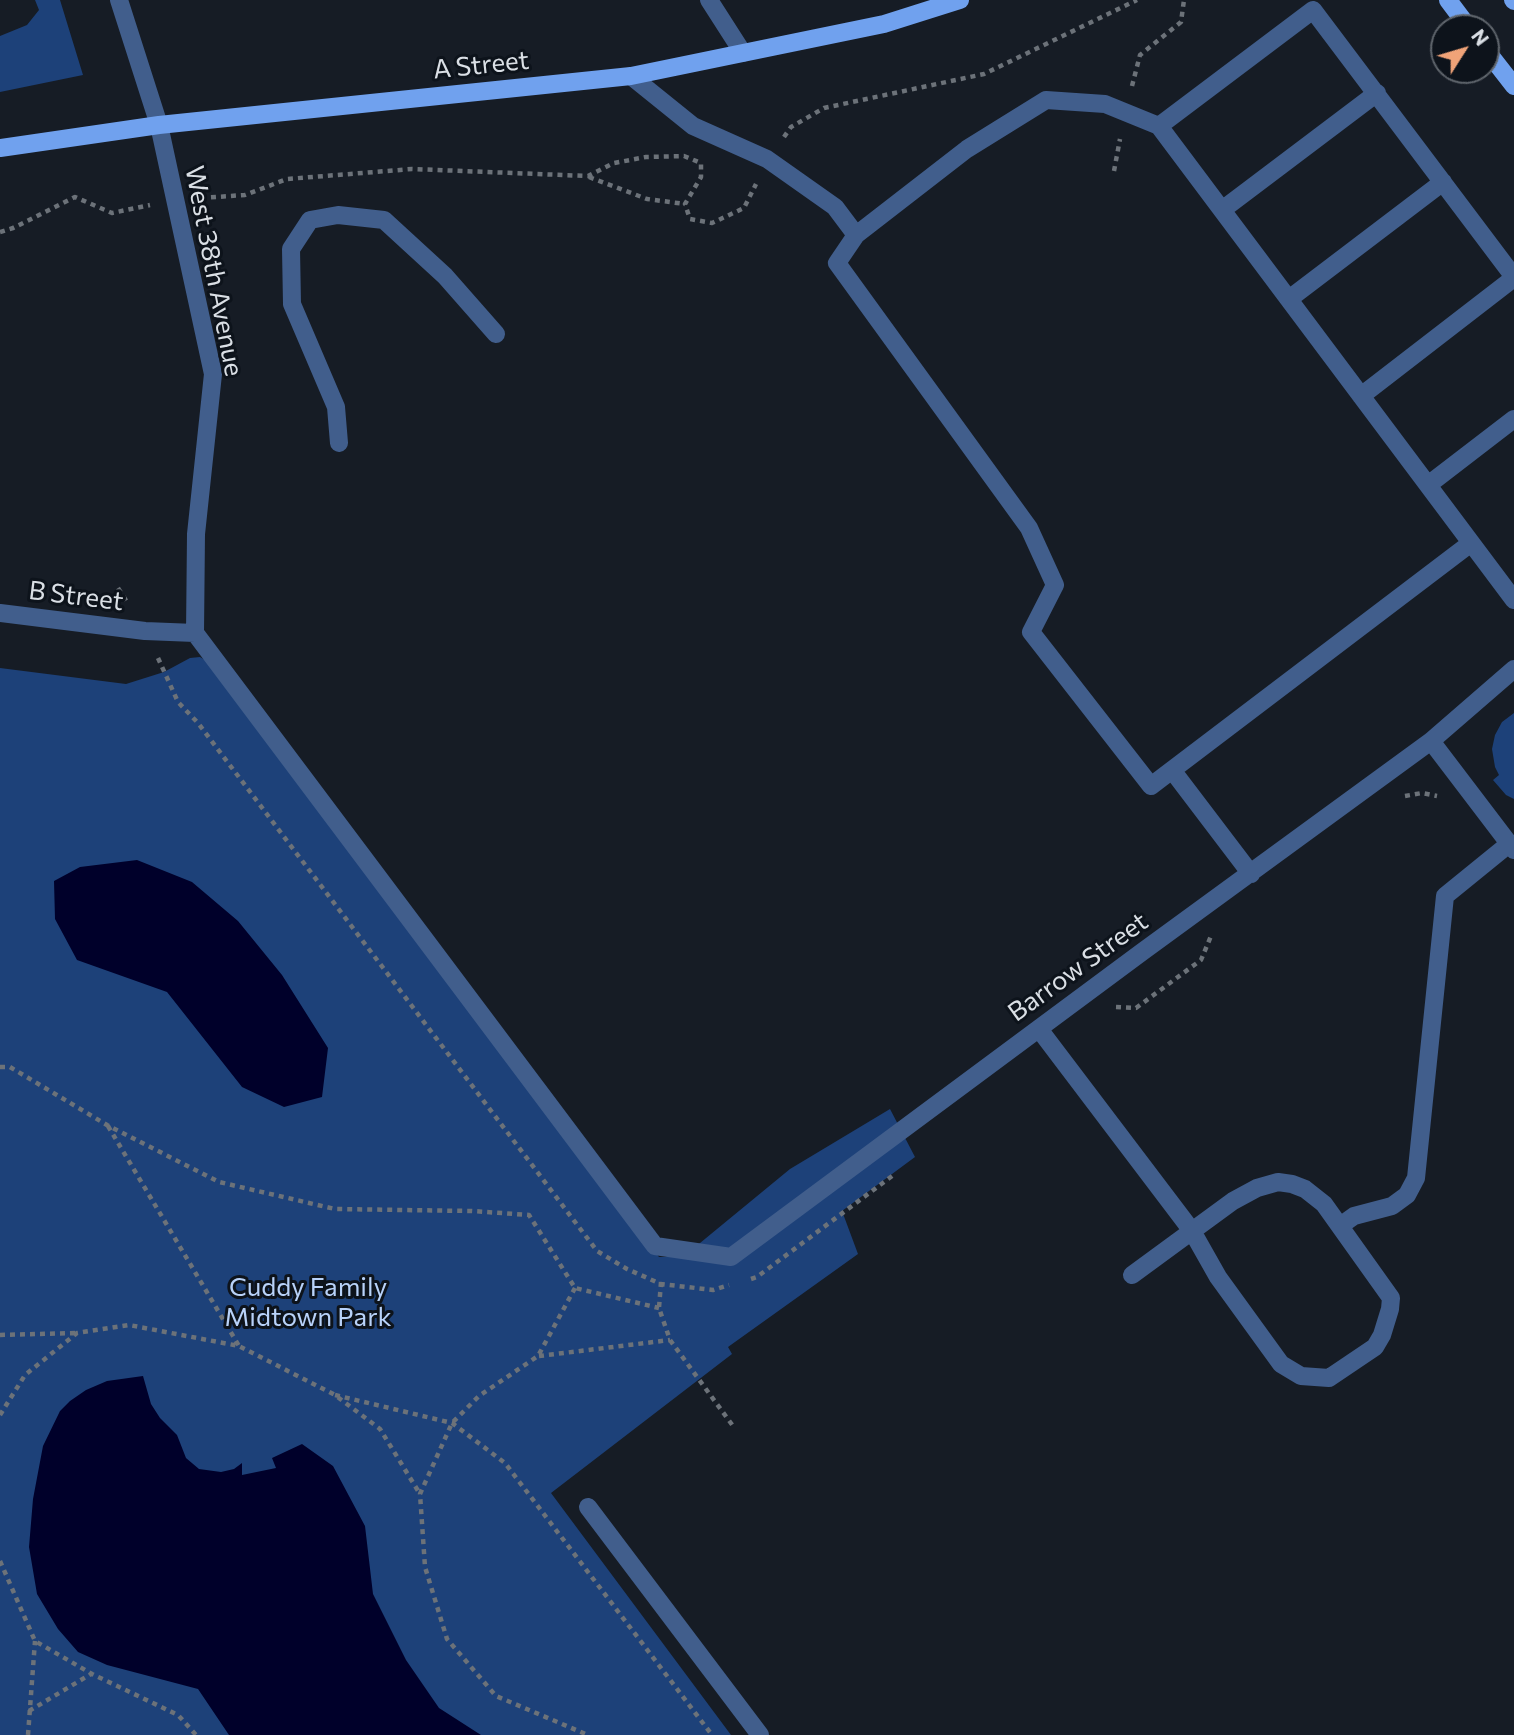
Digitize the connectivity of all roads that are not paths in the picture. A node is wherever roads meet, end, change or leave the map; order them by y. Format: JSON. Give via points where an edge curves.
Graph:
{"nodes":[{"id":1,"x":119,"y":0,"type":"edge"},
{"id":2,"x":709,"y":0,"type":"edge"},
{"id":3,"x":960,"y":0,"type":"edge"},
{"id":4,"x":743,"y":53,"type":"junction"},
{"id":5,"x":1500,"y":68,"type":"edge"},
{"id":6,"x":631,"y":76,"type":"junction"},
{"id":7,"x":1514,"y":86,"type":"edge"},
{"id":8,"x":1377,"y":93,"type":"junction"},
{"id":9,"x":159,"y":125,"type":"junction"},
{"id":10,"x":1159,"y":126,"type":"junction"},
{"id":11,"x":0,"y":148,"type":"edge"},
{"id":12,"x":1443,"y":182,"type":"junction"},
{"id":13,"x":1222,"y":210,"type":"junction"},
{"id":14,"x":856,"y":235,"type":"junction"},
{"id":15,"x":1514,"y":277,"type":"edge"},
{"id":16,"x":1289,"y":299,"type":"junction"},
{"id":17,"x":496,"y":334,"type":"dead end"},
{"id":18,"x":1361,"y":396,"type":"junction"},
{"id":19,"x":1514,"y":419,"type":"edge"},
{"id":20,"x":339,"y":443,"type":"dead end"},
{"id":21,"x":1428,"y":485,"type":"junction"},
{"id":22,"x":1471,"y":542,"type":"junction"},
{"id":23,"x":1514,"y":600,"type":"edge"},
{"id":24,"x":0,"y":613,"type":"edge"},
{"id":25,"x":195,"y":633,"type":"junction"},
{"id":26,"x":1514,"y":669,"type":"edge"},
{"id":27,"x":1431,"y":741,"type":"junction"},
{"id":28,"x":1172,"y":770,"type":"junction"},
{"id":29,"x":1512,"y":847,"type":"edge"},
{"id":30,"x":1251,"y":874,"type":"junction"},
{"id":31,"x":1039,"y":1028,"type":"junction"},
{"id":32,"x":1340,"y":1226,"type":"junction"},
{"id":33,"x":1192,"y":1231,"type":"junction"},
{"id":34,"x":1132,"y":1275,"type":"dead end"},
{"id":35,"x":588,"y":1507,"type":"dead end"},
{"id":36,"x":760,"y":1735,"type":"edge"}],
"edges":[{"from":1,"to":9,"type":"street","name":"West 38th Avenue"},
{"from":2,"to":4,"type":"street"},
{"from":3,"to":4,"type":"main road","name":"A Street","via":[[884,24]]},
{"from":4,"to":6,"type":"main road","name":"A Street"},
{"from":5,"to":7,"type":"main road"},
{"from":6,"to":9,"type":"main road","name":"A Street"},
{"from":6,"to":14,"type":"street","via":[[692,126],[767,159],[790,175],[835,207]]},
{"from":8,"to":10,"type":"street","via":[[1313,10]]},
{"from":8,"to":12,"type":"street"},
{"from":8,"to":13,"type":"street"},
{"from":9,"to":11,"type":"main road","name":"A Street"},
{"from":9,"to":25,"type":"street","name":"West 38th Avenue","via":[[213,374],[196,534]]},
{"from":10,"to":13,"type":"street"},
{"from":10,"to":14,"type":"street","via":[[1105,104],[1046,100],[967,149]]},
{"from":12,"to":15,"type":"street"},
{"from":12,"to":16,"type":"street"},
{"from":13,"to":16,"type":"street"},
{"from":14,"to":28,"type":"street","via":[[837,263],[1029,528],[1055,585],[1031,632],[1151,786]]},
{"from":15,"to":18,"type":"street"},
{"from":16,"to":18,"type":"street"},
{"from":17,"to":20,"type":"street","via":[[445,276],[384,220],[338,215],[310,220],[291,249],[292,304],[337,407]]},
{"from":18,"to":21,"type":"street"},
{"from":19,"to":21,"type":"street"},
{"from":21,"to":22,"type":"street"},
{"from":22,"to":23,"type":"street"},
{"from":22,"to":28,"type":"street"},
{"from":24,"to":25,"type":"street","name":"B Street"},
{"from":25,"to":31,"type":"street","name":"Barrow Street","via":[[655,1247],[731,1257]]},
{"from":26,"to":27,"type":"street","name":"Barrow Street"},
{"from":27,"to":29,"type":"street"},
{"from":27,"to":30,"type":"street","name":"Barrow Street"},
{"from":28,"to":30,"type":"street"},
{"from":29,"to":32,"type":"street","via":[[1445,896],[1416,1178],[1407,1195],[1392,1206],[1354,1216]]},
{"from":30,"to":31,"type":"street","name":"Barrow Street"},
{"from":31,"to":33,"type":"street"},
{"from":32,"to":33,"type":"street","via":[[1305,1189],[1278,1182],[1233,1201]]},
{"from":32,"to":33,"type":"street","via":[[1391,1298],[1375,1347],[1329,1378],[1301,1377],[1281,1364],[1218,1277]]},
{"from":33,"to":34,"type":"street"},
{"from":35,"to":36,"type":"street"}]}
